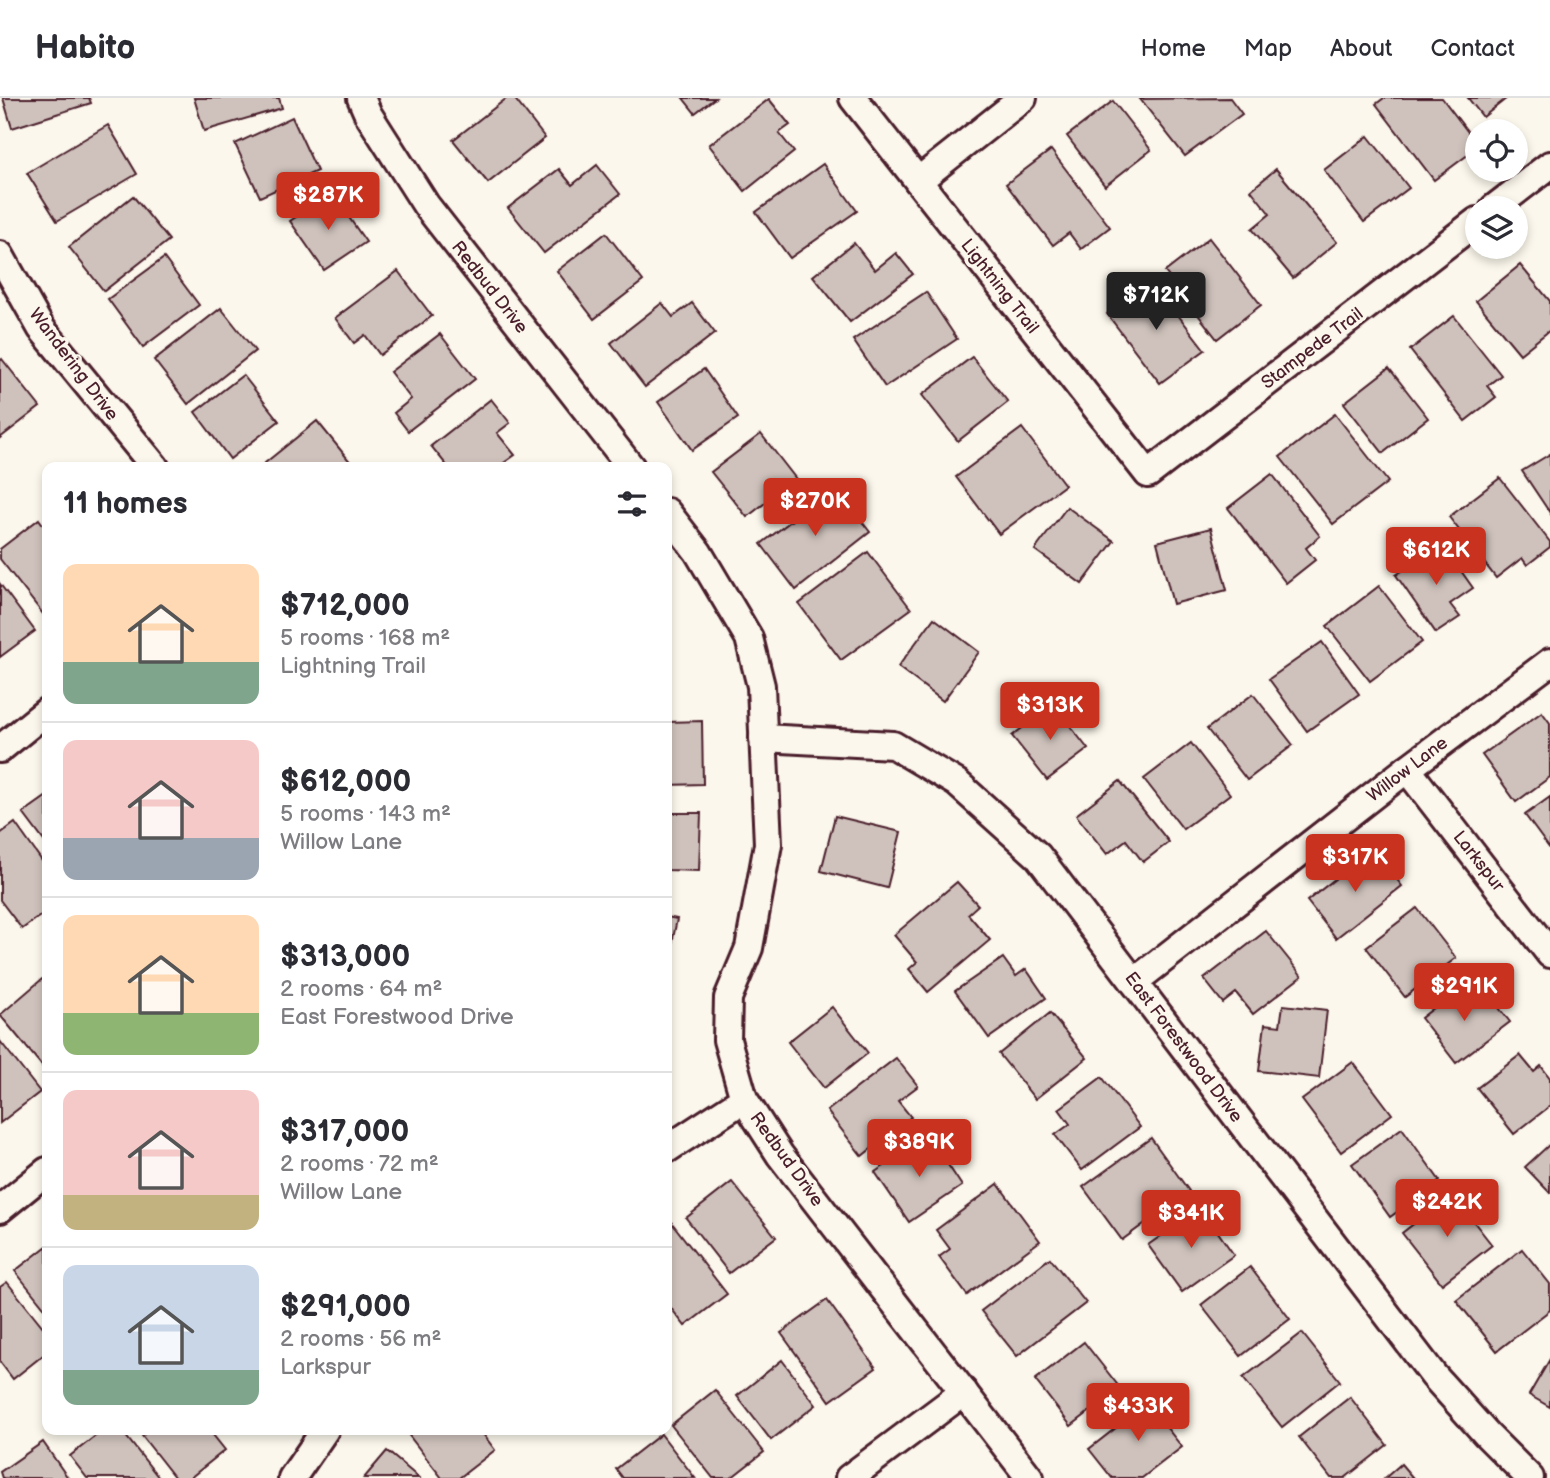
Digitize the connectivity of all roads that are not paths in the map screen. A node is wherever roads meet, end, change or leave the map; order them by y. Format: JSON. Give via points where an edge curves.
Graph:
{"nodes":[{"id":1,"x":361,"y":98,"type":"edge"},
{"id":2,"x":853,"y":98,"type":"edge"},
{"id":3,"x":1023,"y":98,"type":"edge"},
{"id":4,"x":1550,"y":165,"type":"edge"},
{"id":5,"x":918,"y":181,"type":"junction"},
{"id":6,"x":1510,"y":196,"type":"edge"},
{"id":7,"x":1465,"y":230,"type":"edge"},
{"id":8,"x":4,"y":271,"type":"edge"},
{"id":9,"x":151,"y":462,"type":"edge"},
{"id":10,"x":627,"y":462,"type":"edge"},
{"id":11,"x":1147,"y":474,"type":"joint"},
{"id":12,"x":672,"y":518,"type":"edge"},
{"id":13,"x":1550,"y":662,"type":"edge"},
{"id":14,"x":42,"y":716,"type":"edge"},
{"id":15,"x":764,"y":738,"type":"junction"},
{"id":16,"x":0,"y":749,"type":"edge"},
{"id":17,"x":1407,"y":769,"type":"junction"},
{"id":18,"x":1550,"y":954,"type":"edge"},
{"id":19,"x":1134,"y":982,"type":"junction"},
{"id":20,"x":744,"y":1099,"type":"junction"},
{"id":21,"x":672,"y":1146,"type":"edge"},
{"id":22,"x":42,"y":1175,"type":"edge"},
{"id":23,"x":0,"y":1209,"type":"edge"},
{"id":24,"x":964,"y":1392,"type":"junction"},
{"id":25,"x":322,"y":1435,"type":"edge"},
{"id":26,"x":292,"y":1478,"type":"edge"},
{"id":27,"x":849,"y":1478,"type":"edge"},
{"id":28,"x":1030,"y":1478,"type":"edge"},
{"id":29,"x":1530,"y":1478,"type":"edge"}],
"edges":[{"from":1,"to":10,"type":"street","name":"Redbud Drive","via":[[426,205]]},
{"from":2,"to":5,"type":"street","name":"Lightning Trail"},
{"from":3,"to":5,"type":"street"},
{"from":4,"to":6,"type":"street"},
{"from":5,"to":11,"type":"street","name":"Lightning Trail"},
{"from":7,"to":11,"type":"street","name":"Stampede Trail"},
{"from":8,"to":9,"type":"street","name":"Wandering Drive","via":[[41,328]]},
{"from":12,"to":15,"type":"street","name":"Redbud Drive","via":[[698,552],[748,638],[761,686]]},
{"from":13,"to":17,"type":"street","name":"Willow Lane"},
{"from":14,"to":16,"type":"street"},
{"from":15,"to":19,"type":"street","name":"East Forestwood Drive","via":[[893,745],[957,783],[1038,856]]},
{"from":15,"to":20,"type":"street","name":"Redbud Drive","via":[[768,844],[749,948],[728,998],[727,1040]]},
{"from":17,"to":18,"type":"street","name":"Larkspur"},
{"from":17,"to":19,"type":"street","name":"Willow Lane"},
{"from":19,"to":29,"type":"street","name":"East Forestwood Drive","via":[[1434,1376]]},
{"from":20,"to":21,"type":"street"},
{"from":20,"to":24,"type":"street","name":"Redbud Drive","via":[[780,1155]]},
{"from":22,"to":23,"type":"street"},
{"from":24,"to":27,"type":"street"},
{"from":24,"to":28,"type":"street","name":"Redbud Drive"},
{"from":25,"to":26,"type":"street"}]}
